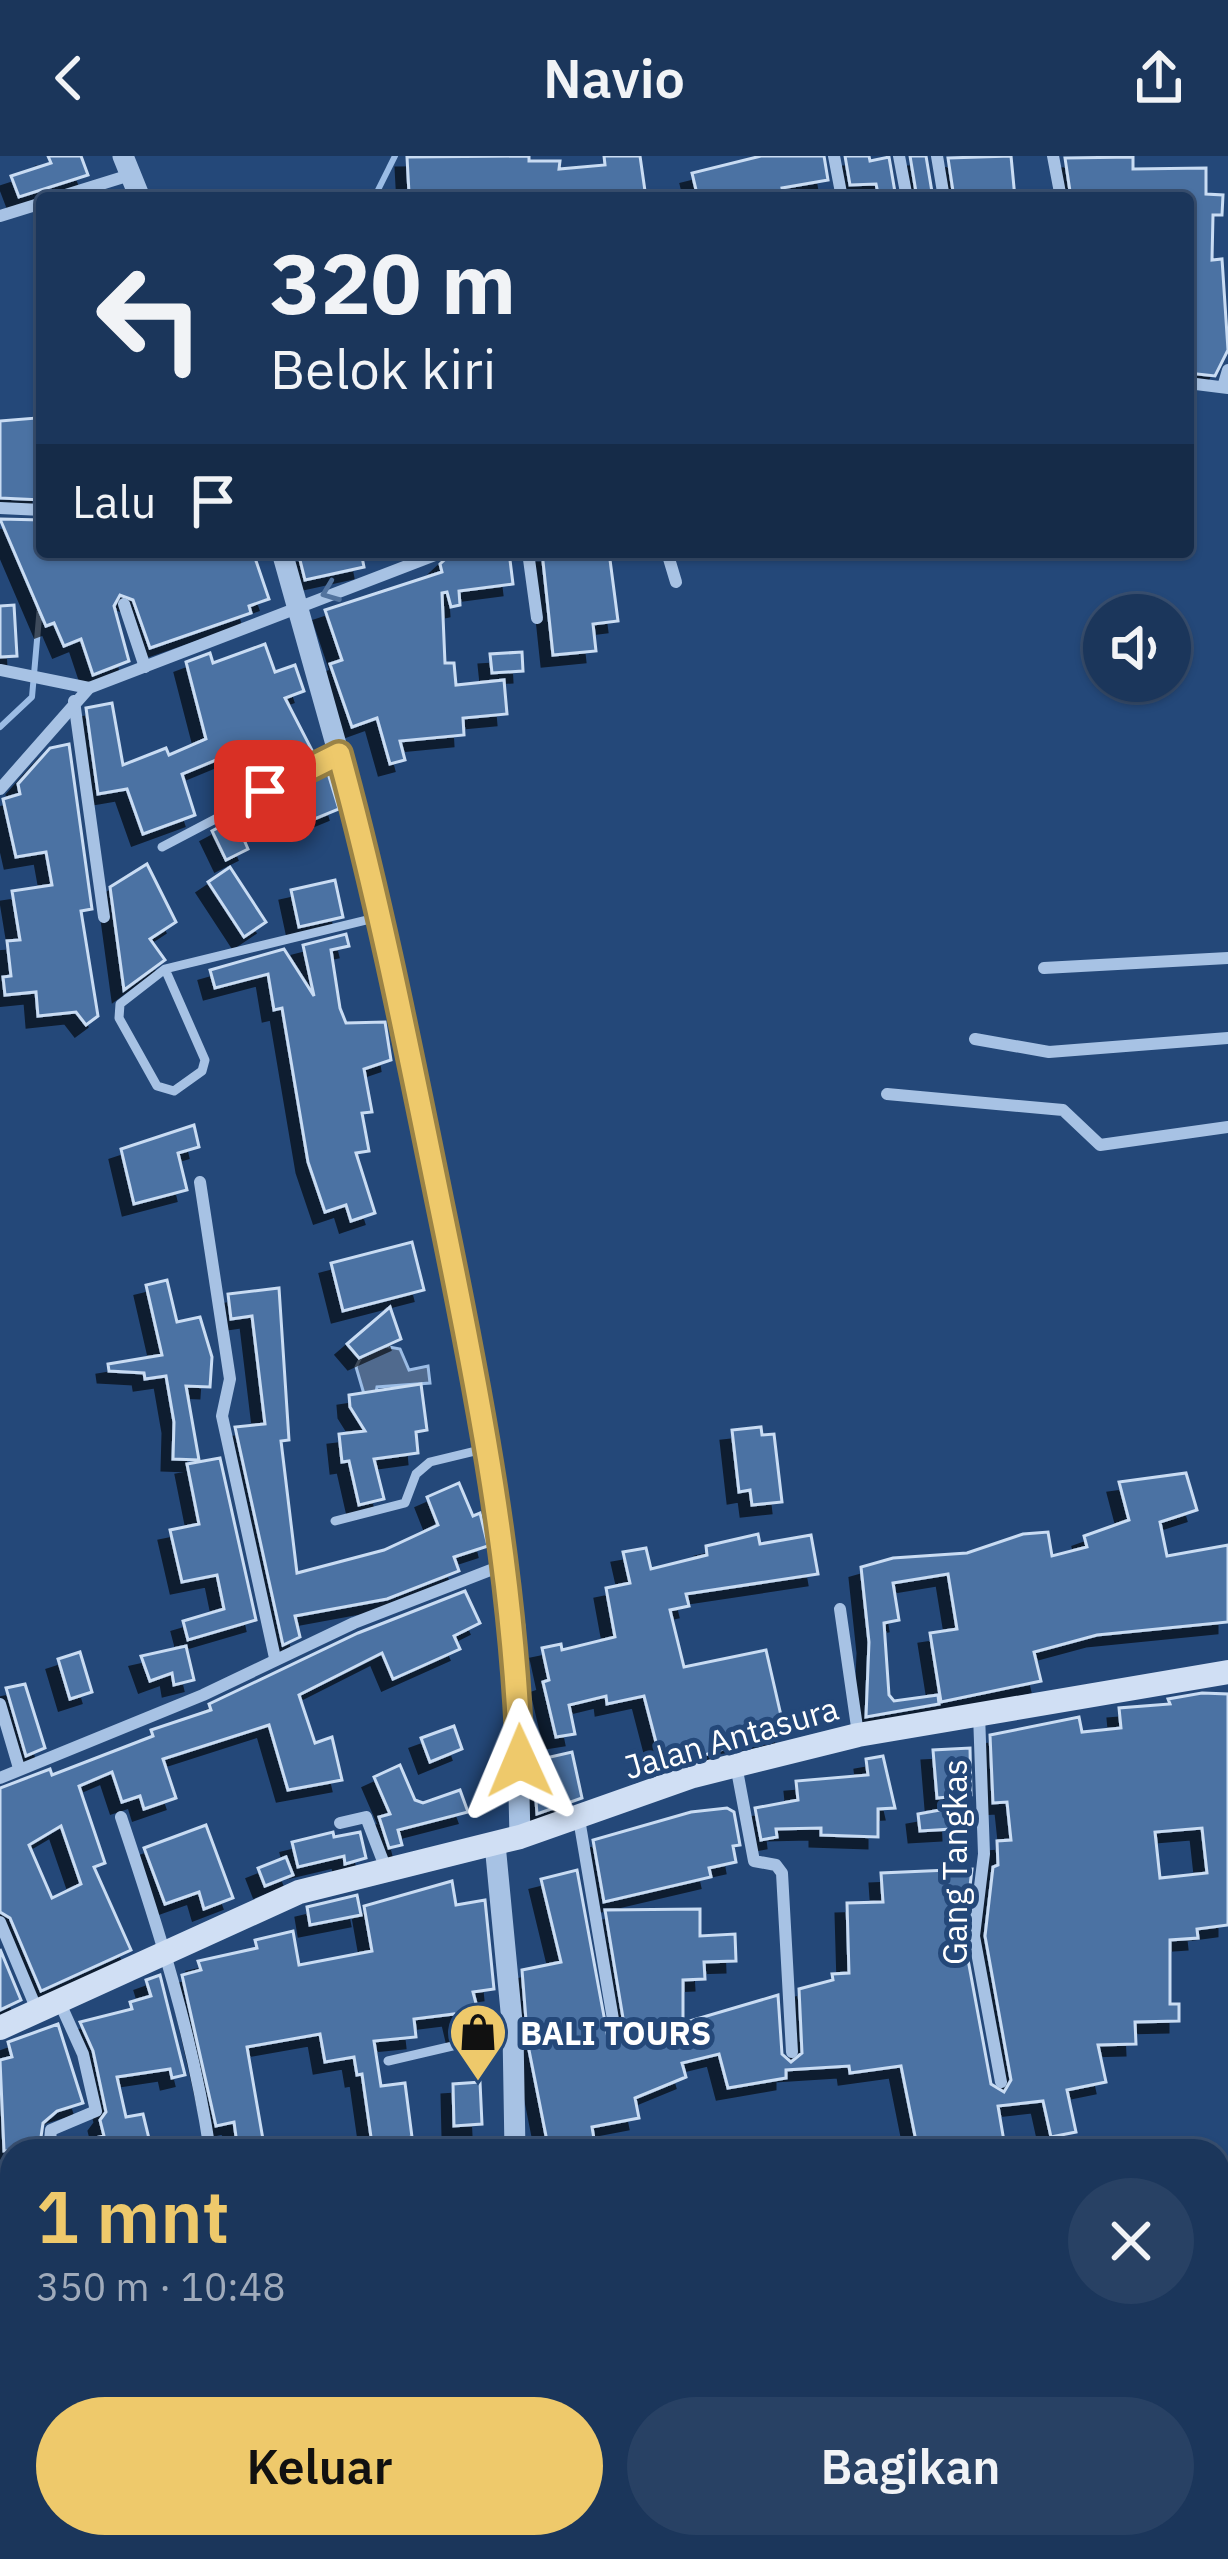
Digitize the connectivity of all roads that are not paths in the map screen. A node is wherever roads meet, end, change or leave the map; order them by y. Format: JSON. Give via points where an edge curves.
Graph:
{"nodes":[{"id":1,"x":834,"y":156,"type":"edge"},
{"id":2,"x":899,"y":156,"type":"edge"},
{"id":3,"x":937,"y":156,"type":"edge"},
{"id":4,"x":1053,"y":156,"type":"edge"},
{"id":5,"x":126,"y":165,"type":"edge"},
{"id":6,"x":69,"y":192,"type":"edge"},
{"id":7,"x":841,"y":192,"type":"edge"},
{"id":8,"x":907,"y":192,"type":"edge"},
{"id":9,"x":943,"y":192,"type":"edge"},
{"id":10,"x":1060,"y":192,"type":"edge"},
{"id":11,"x":36,"y":204,"type":"edge"},
{"id":12,"x":0,"y":216,"type":"edge"},
{"id":13,"x":1228,"y":370,"type":"edge"},
{"id":14,"x":1194,"y":384,"type":"edge"},
{"id":15,"x":1226,"y":387,"type":"edge"},
{"id":16,"x":0,"y":508,"type":"edge"},
{"id":17,"x":36,"y":510,"type":"edge"},
{"id":18,"x":284,"y":558,"type":"edge"},
{"id":19,"x":427,"y":558,"type":"edge"},
{"id":20,"x":529,"y":558,"type":"edge"},
{"id":21,"x":669,"y":558,"type":"edge"},
{"id":22,"x":676,"y":582,"type":"dead end"},
{"id":23,"x":124,"y":604,"type":"dead end"},
{"id":24,"x":296,"y":606,"type":"junction"},
{"id":25,"x":537,"y":618,"type":"dead end"},
{"id":26,"x":145,"y":668,"type":"junction"},
{"id":27,"x":7,"y":672,"type":"edge"},
{"id":28,"x":89,"y":688,"type":"junction"},
{"id":29,"x":74,"y":701,"type":"junction"},
{"id":30,"x":339,"y":754,"type":"junction"},
{"id":31,"x":0,"y":789,"type":"edge"},
{"id":32,"x":162,"y":847,"type":"dead end"},
{"id":33,"x":104,"y":917,"type":"dead end"},
{"id":34,"x":379,"y":917,"type":"junction"},
{"id":35,"x":1228,"y":958,"type":"edge"},
{"id":36,"x":1044,"y":968,"type":"dead end"},
{"id":37,"x":165,"y":969,"type":"junction"},
{"id":38,"x":1228,"y":1038,"type":"edge"},
{"id":39,"x":975,"y":1039,"type":"dead end"},
{"id":40,"x":887,"y":1094,"type":"dead end"},
{"id":41,"x":1228,"y":1127,"type":"edge"},
{"id":42,"x":200,"y":1182,"type":"dead end"},
{"id":43,"x":488,"y":1448,"type":"junction"},
{"id":44,"x":335,"y":1521,"type":"dead end"},
{"id":45,"x":507,"y":1564,"type":"junction"},
{"id":46,"x":840,"y":1609,"type":"dead end"},
{"id":47,"x":275,"y":1658,"type":"junction"},
{"id":48,"x":1228,"y":1672,"type":"edge"},
{"id":49,"x":0,"y":1704,"type":"edge"},
{"id":50,"x":979,"y":1713,"type":"junction"},
{"id":51,"x":858,"y":1735,"type":"junction"},
{"id":52,"x":736,"y":1765,"type":"junction"},
{"id":53,"x":19,"y":1768,"type":"junction"},
{"id":54,"x":0,"y":1778,"type":"edge"},
{"id":55,"x":121,"y":1817,"type":"dead end"},
{"id":56,"x":579,"y":1819,"type":"junction"},
{"id":57,"x":340,"y":1823,"type":"dead end"},
{"id":58,"x":520,"y":1837,"type":"junction"},
{"id":59,"x":495,"y":1844,"type":"junction"},
{"id":60,"x":386,"y":1869,"type":"junction"},
{"id":61,"x":0,"y":1922,"type":"edge"},
{"id":62,"x":166,"y":1951,"type":"junction"},
{"id":63,"x":48,"y":2005,"type":"junction"},
{"id":64,"x":0,"y":2028,"type":"edge"},
{"id":65,"x":615,"y":2031,"type":"dead end"},
{"id":66,"x":513,"y":2032,"type":"junction"},
{"id":67,"x":792,"y":2052,"type":"dead end"},
{"id":68,"x":388,"y":2061,"type":"dead end"},
{"id":69,"x":1001,"y":2081,"type":"dead end"},
{"id":70,"x":50,"y":2139,"type":"edge"},
{"id":71,"x":208,"y":2139,"type":"edge"},
{"id":72,"x":515,"y":2139,"type":"edge"},
{"id":73,"x":674,"y":2559,"type":"edge"},
{"id":74,"x":687,"y":2559,"type":"edge"}],
"edges":[{"from":1,"to":7,"type":"street"},
{"from":2,"to":8,"type":"street"},
{"from":3,"to":9,"type":"street"},
{"from":4,"to":10,"type":"street"},
{"from":5,"to":6,"type":"street"},
{"from":11,"to":12,"type":"street"},
{"from":13,"to":15,"type":"street"},
{"from":14,"to":15,"type":"street"},
{"from":16,"to":17,"type":"street"},
{"from":18,"to":24,"type":"street"},
{"from":19,"to":24,"type":"street","one_way":true},
{"from":20,"to":25,"type":"street"},
{"from":21,"to":22,"type":"street"},
{"from":23,"to":26,"type":"street"},
{"from":24,"to":26,"type":"street"},
{"from":24,"to":30,"type":"street"},
{"from":26,"to":28,"type":"street"},
{"from":27,"to":28,"type":"street"},
{"from":28,"to":29,"type":"street"},
{"from":29,"to":31,"type":"street"},
{"from":29,"to":33,"type":"street"},
{"from":30,"to":32,"type":"lane"},
{"from":30,"to":34,"type":"street"},
{"from":34,"to":37,"type":"lane"},
{"from":34,"to":43,"type":"street"},
{"from":35,"to":36,"type":"street"},
{"from":37,"to":37,"type":"lane","via":[[205,1060],[174,1091],[157,1086],[118,1008]]},
{"from":38,"to":39,"type":"street","via":[[1049,1052]]},
{"from":40,"to":41,"type":"street","via":[[1063,1110],[1100,1145]]},
{"from":42,"to":47,"type":"street","via":[[230,1379],[223,1416]]},
{"from":43,"to":44,"type":"lane","via":[[422,1467],[405,1503]]},
{"from":43,"to":45,"type":"street"},
{"from":45,"to":47,"type":"street"},
{"from":45,"to":58,"type":"street","via":[[519,1676]]},
{"from":46,"to":51,"type":"street"},
{"from":47,"to":53,"type":"street"},
{"from":48,"to":50,"type":"main road","name":"Jalan Antasura"},
{"from":49,"to":53,"type":"street"},
{"from":50,"to":51,"type":"main road","name":"Jalan Antasura"},
{"from":50,"to":69,"type":"street","name":"Gang Tangkas","via":[[984,1854],[974,1936]]},
{"from":51,"to":52,"type":"main road","name":"Jalan Antasura"},
{"from":52,"to":56,"type":"main road","name":"Jalan Antasura"},
{"from":52,"to":67,"type":"street","via":[[754,1862],[776,1864],[782,1873]]},
{"from":53,"to":54,"type":"street"},
{"from":55,"to":62,"type":"street"},
{"from":56,"to":58,"type":"main road","name":"Jalan Antasura"},
{"from":56,"to":65,"type":"street"},
{"from":57,"to":60,"type":"street","via":[[366,1817]]},
{"from":58,"to":59,"type":"main road","name":"Jalan Antasura"},
{"from":59,"to":60,"type":"main road","name":"Jalan Antasura"},
{"from":59,"to":66,"type":"street"},
{"from":60,"to":62,"type":"main road","name":"Jalan Antasura","via":[[280,1899]]},
{"from":61,"to":63,"type":"street"},
{"from":62,"to":63,"type":"main road","name":"Jalan Antasura"},
{"from":62,"to":71,"type":"street"},
{"from":63,"to":64,"type":"main road","name":"Jalan Antasura"},
{"from":63,"to":70,"type":"street","via":[[82,2054],[96,2111],[51,2130]]},
{"from":66,"to":68,"type":"lane"},
{"from":66,"to":72,"type":"street"},
{"from":73,"to":74,"type":"lane"}]}
